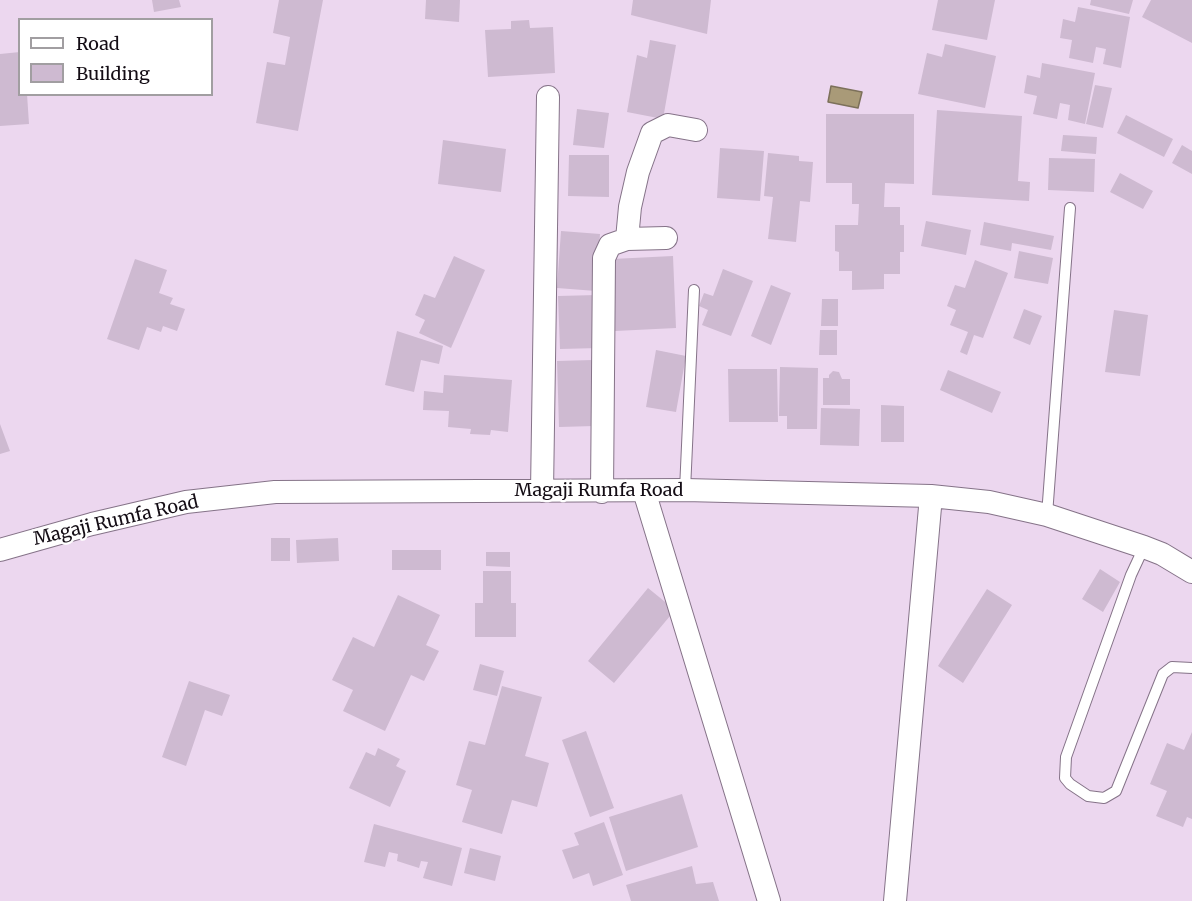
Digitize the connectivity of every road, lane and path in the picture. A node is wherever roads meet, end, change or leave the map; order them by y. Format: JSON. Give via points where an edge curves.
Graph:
{"nodes":[{"id":1,"x":548,"y":97,"type":"dead end"},
{"id":2,"x":696,"y":130,"type":"dead end"},
{"id":3,"x":1070,"y":208,"type":"dead end"},
{"id":4,"x":666,"y":238,"type":"dead end"},
{"id":5,"x":627,"y":239,"type":"junction"},
{"id":6,"x":694,"y":290,"type":"dead end"},
{"id":7,"x":685,"y":490,"type":"junction"},
{"id":8,"x":542,"y":491,"type":"junction"},
{"id":9,"x":644,"y":491,"type":"junction"},
{"id":10,"x":602,"y":492,"type":"junction"},
{"id":11,"x":931,"y":496,"type":"junction"},
{"id":12,"x":1047,"y":514,"type":"junction"},
{"id":13,"x":1144,"y":547,"type":"junction"},
{"id":14,"x":0,"y":550,"type":"edge"},
{"id":15,"x":1192,"y":572,"type":"edge"},
{"id":16,"x":1192,"y":668,"type":"edge"},
{"id":17,"x":769,"y":901,"type":"edge"},
{"id":18,"x":895,"y":901,"type":"edge"}],
"edges":[{"from":1,"to":8,"type":"street"},
{"from":2,"to":5,"type":"street","via":[[668,125],[652,133],[638,172]]},
{"from":3,"to":12,"type":"lane"},
{"from":4,"to":5,"type":"street"},
{"from":5,"to":10,"type":"street","via":[[610,245],[604,258]]},
{"from":6,"to":7,"type":"lane"},
{"from":7,"to":9,"type":"street","name":"Magaji Rumfa Road"},
{"from":7,"to":11,"type":"street","name":"Magaji Rumfa Road"},
{"from":8,"to":10,"type":"street","name":"Magaji Rumfa Road"},
{"from":8,"to":14,"type":"street","name":"Magaji Rumfa Road","via":[[275,492],[186,502]]},
{"from":9,"to":10,"type":"street","name":"Magaji Rumfa Road"},
{"from":9,"to":17,"type":"street"},
{"from":11,"to":12,"type":"street","name":"Magaji Rumfa Road"},
{"from":11,"to":18,"type":"street"},
{"from":12,"to":13,"type":"street","name":"Magaji Rumfa Road"},
{"from":13,"to":15,"type":"street","name":"Magaji Rumfa Road"},
{"from":13,"to":16,"type":"lane","via":[[1066,757],[1065,778],[1070,784],[1088,796],[1104,798],[1116,791],[1163,674],[1172,667]]}]}
